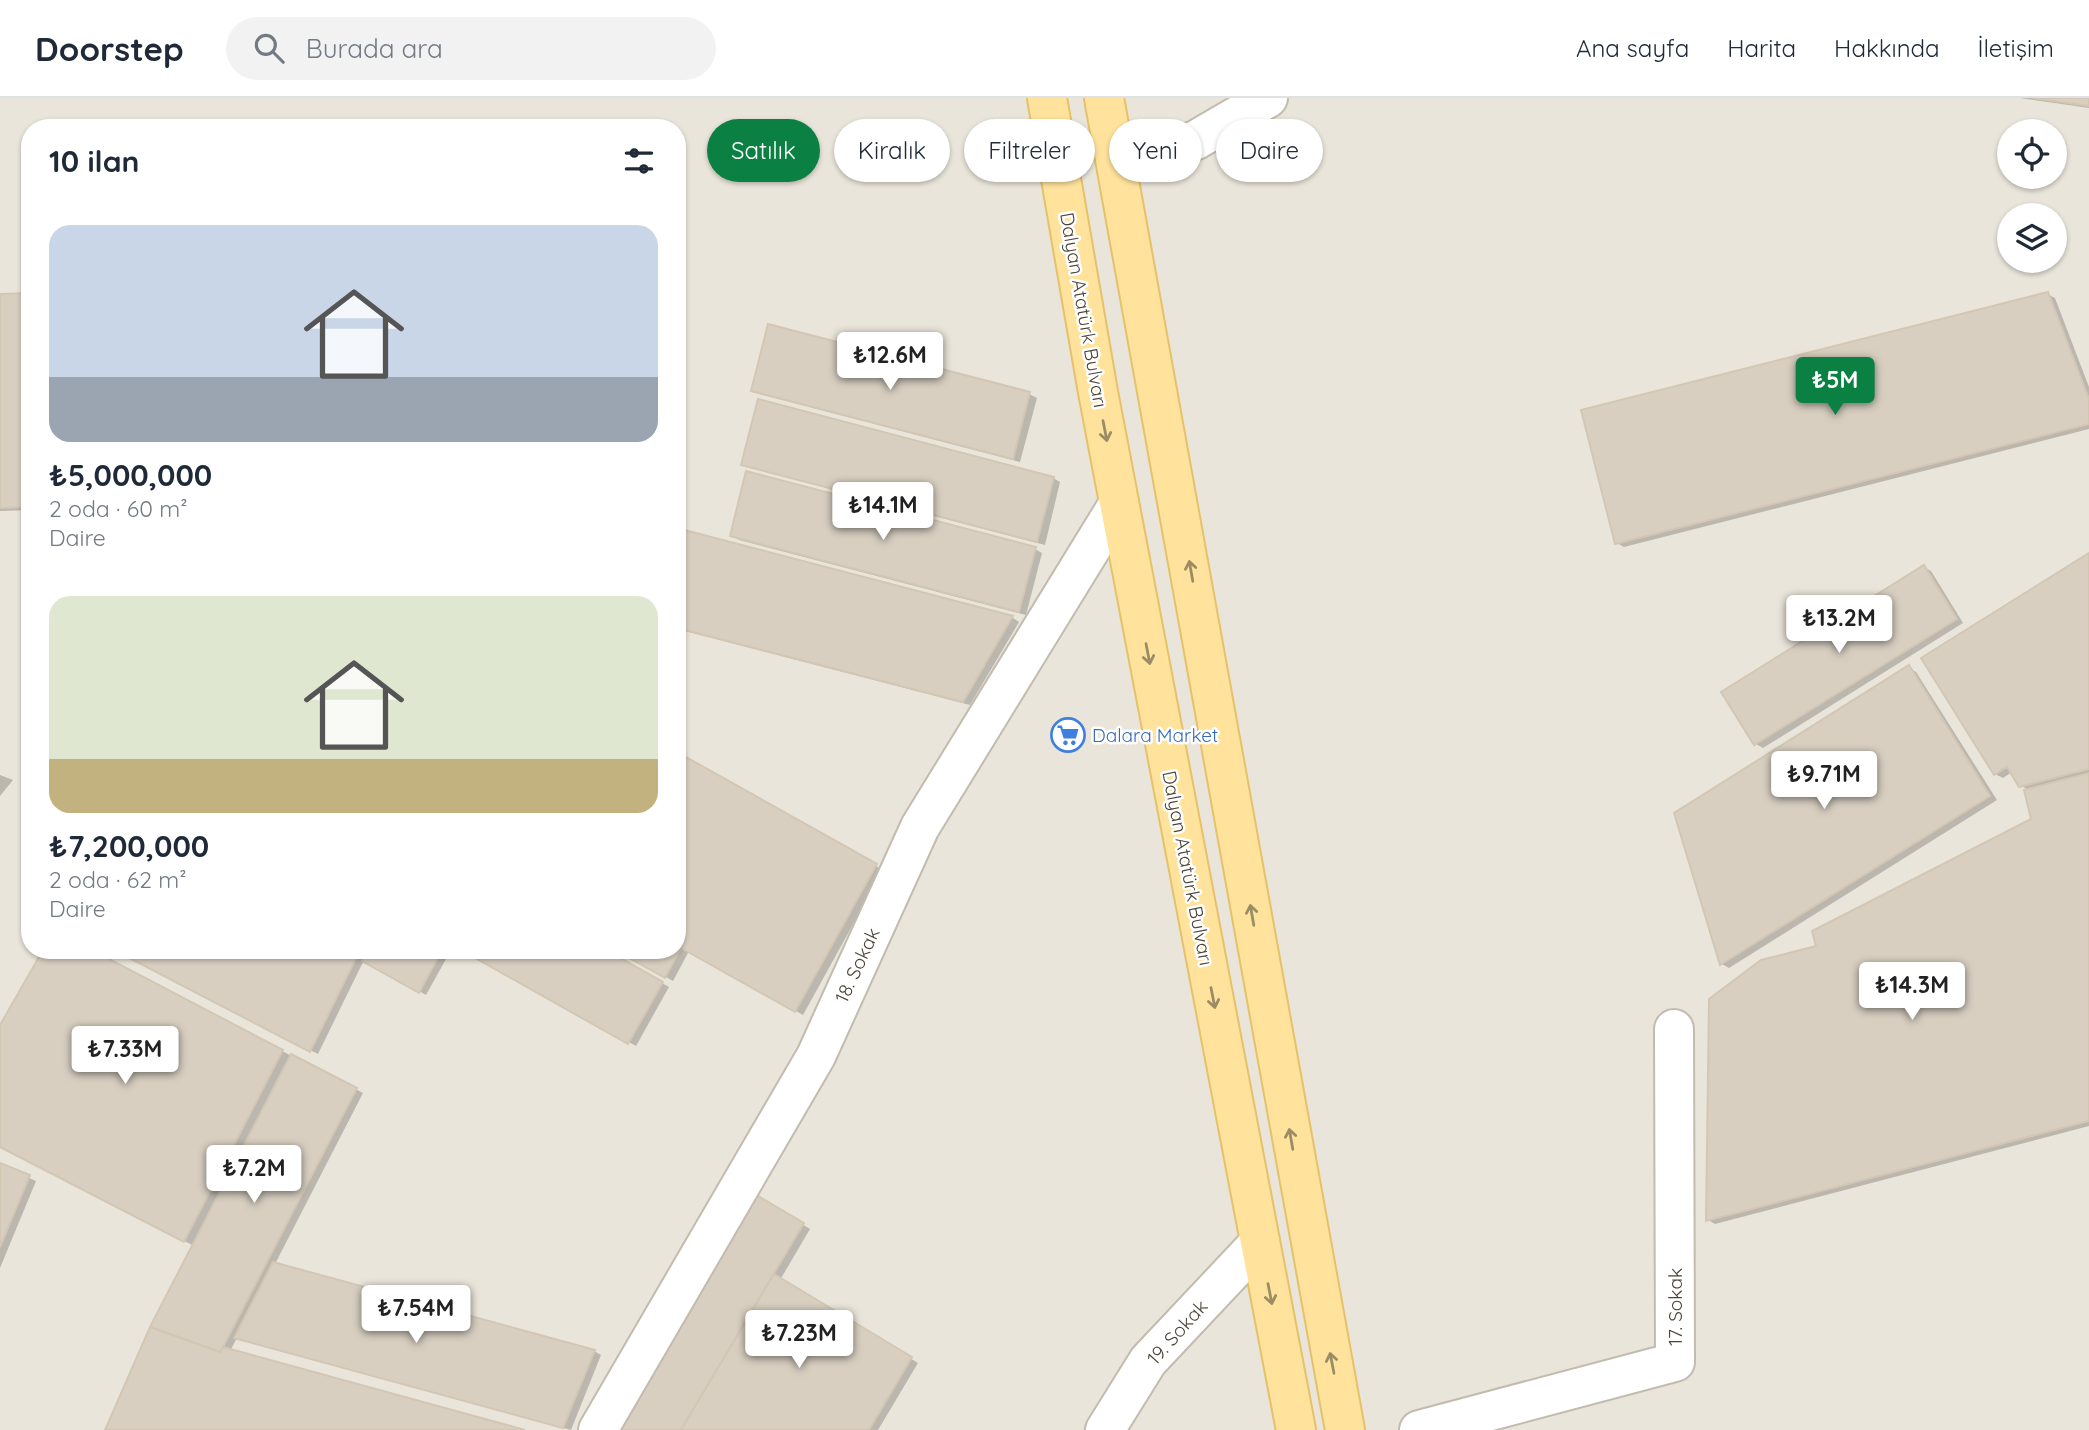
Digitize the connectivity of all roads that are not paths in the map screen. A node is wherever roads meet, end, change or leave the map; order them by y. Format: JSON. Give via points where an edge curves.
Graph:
{"nodes":[{"id":1,"x":1046,"y":98,"type":"edge"},
{"id":2,"x":1104,"y":98,"type":"edge"},
{"id":3,"x":1268,"y":98,"type":"edge"},
{"id":4,"x":1109,"y":125,"type":"edge"},
{"id":5,"x":1202,"y":136,"type":"edge"},
{"id":6,"x":1120,"y":182,"type":"edge"},
{"id":7,"x":1119,"y":503,"type":"junction"},
{"id":8,"x":1674,"y":1029,"type":"dead end"},
{"id":9,"x":1260,"y":1242,"type":"junction"},
{"id":10,"x":598,"y":1430,"type":"edge"},
{"id":11,"x":1105,"y":1430,"type":"edge"},
{"id":12,"x":1296,"y":1430,"type":"edge"},
{"id":13,"x":1345,"y":1430,"type":"edge"},
{"id":14,"x":1419,"y":1430,"type":"edge"}],
"edges":[{"from":1,"to":7,"type":"main road","name":"Dalyan Atatürk Bulvarı","one_way":true},
{"from":2,"to":4,"type":"main road"},
{"from":3,"to":5,"type":"street"},
{"from":13,"to":6,"type":"main road","one_way":true},
{"from":7,"to":9,"type":"main road","name":"Dalyan Atatürk Bulvarı","one_way":true},
{"from":7,"to":10,"type":"street","name":"18. Sokak","via":[[920,827],[816,1056]]},
{"from":8,"to":14,"type":"street","name":"17. Sokak","via":[[1675,1362]]},
{"from":9,"to":11,"type":"street","name":"19. Sokak","via":[[1148,1361]]},
{"from":9,"to":12,"type":"main road","name":"Dalyan Atatürk Bulvarı","one_way":true}]}
